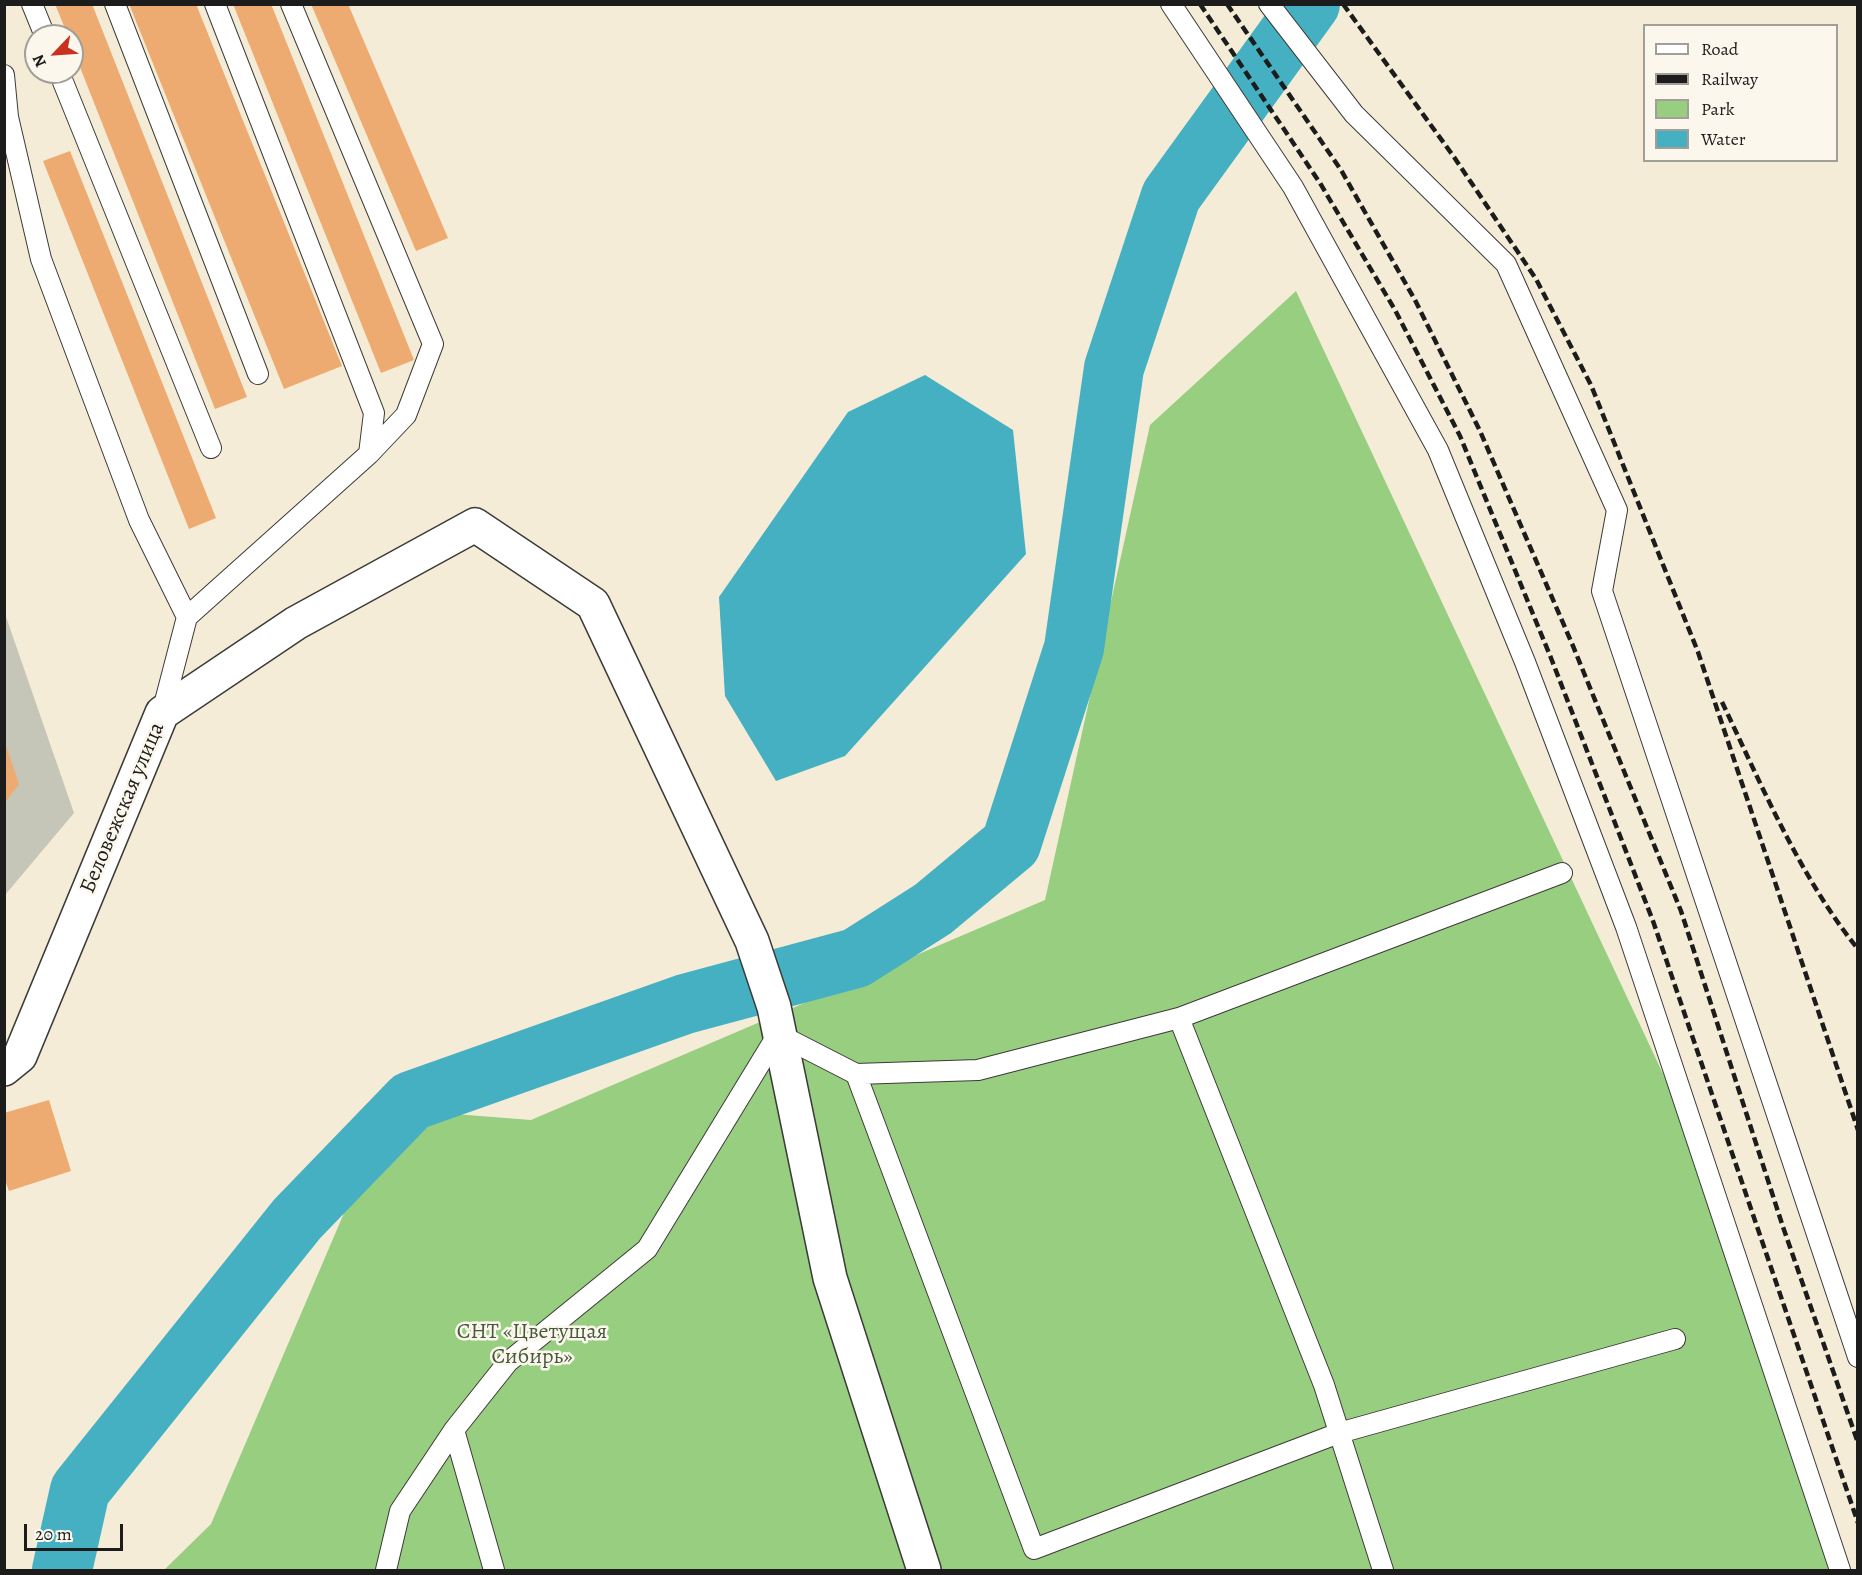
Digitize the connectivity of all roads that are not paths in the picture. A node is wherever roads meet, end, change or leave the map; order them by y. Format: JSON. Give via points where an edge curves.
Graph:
{"nodes":[{"id":1,"x":32,"y":4,"type":"edge"},
{"id":2,"x":115,"y":4,"type":"edge"},
{"id":3,"x":215,"y":4,"type":"edge"},
{"id":4,"x":291,"y":4,"type":"edge"},
{"id":5,"x":1172,"y":4,"type":"edge"},
{"id":6,"x":1269,"y":4,"type":"edge"},
{"id":7,"x":40,"y":24,"type":"edge"},
{"id":8,"x":4,"y":75,"type":"edge"},
{"id":9,"x":64,"y":84,"type":"edge"},
{"id":10,"x":258,"y":374,"type":"dead end"},
{"id":11,"x":211,"y":448,"type":"dead end"},
{"id":12,"x":369,"y":454,"type":"junction"},
{"id":13,"x":187,"y":617,"type":"junction"},
{"id":14,"x":162,"y":713,"type":"junction"},
{"id":15,"x":1562,"y":873,"type":"dead end"},
{"id":16,"x":1179,"y":1018,"type":"junction"},
{"id":17,"x":776,"y":1021,"type":"junction"},
{"id":18,"x":4,"y":1069,"type":"edge"},
{"id":19,"x":856,"y":1074,"type":"junction"},
{"id":20,"x":1675,"y":1338,"type":"dead end"},
{"id":21,"x":1857,"y":1358,"type":"edge"},
{"id":22,"x":454,"y":1430,"type":"junction"},
{"id":23,"x":1340,"y":1433,"type":"junction"},
{"id":24,"x":386,"y":1570,"type":"edge"},
{"id":25,"x":494,"y":1570,"type":"edge"},
{"id":26,"x":924,"y":1570,"type":"edge"},
{"id":27,"x":1383,"y":1570,"type":"edge"},
{"id":28,"x":1839,"y":1570,"type":"edge"}],
"edges":[{"from":1,"to":7,"type":"lane"},
{"from":2,"to":10,"type":"lane"},
{"from":3,"to":12,"type":"lane","via":[[374,413]]},
{"from":4,"to":12,"type":"lane","via":[[433,344],[406,415]]},
{"from":5,"to":28,"type":"lane","via":[[1293,187],[1438,450],[1525,662],[1626,927]]},
{"from":6,"to":21,"type":"lane","via":[[1354,114],[1506,264],[1617,510],[1602,591]]},
{"from":8,"to":13,"type":"lane","via":[[8,117],[42,259],[139,520]]},
{"from":9,"to":11,"type":"lane"},
{"from":12,"to":13,"type":"lane"},
{"from":13,"to":14,"type":"lane"},
{"from":14,"to":17,"type":"street","name":"Беловежская улица","via":[[296,623],[475,525],[593,604],[752,941]]},
{"from":14,"to":18,"type":"street","name":"Беловежская улица","via":[[20,1056]]},
{"from":15,"to":16,"type":"lane"},
{"from":16,"to":19,"type":"lane","via":[[978,1070]]},
{"from":16,"to":23,"type":"lane"},
{"from":17,"to":19,"type":"lane"},
{"from":17,"to":22,"type":"lane","via":[[647,1249],[508,1362]]},
{"from":17,"to":26,"type":"street","via":[[830,1278]]},
{"from":19,"to":23,"type":"lane","via":[[1034,1549]]},
{"from":20,"to":23,"type":"lane"},
{"from":22,"to":24,"type":"lane","via":[[400,1511]]},
{"from":22,"to":25,"type":"lane"},
{"from":23,"to":27,"type":"lane"}]}
